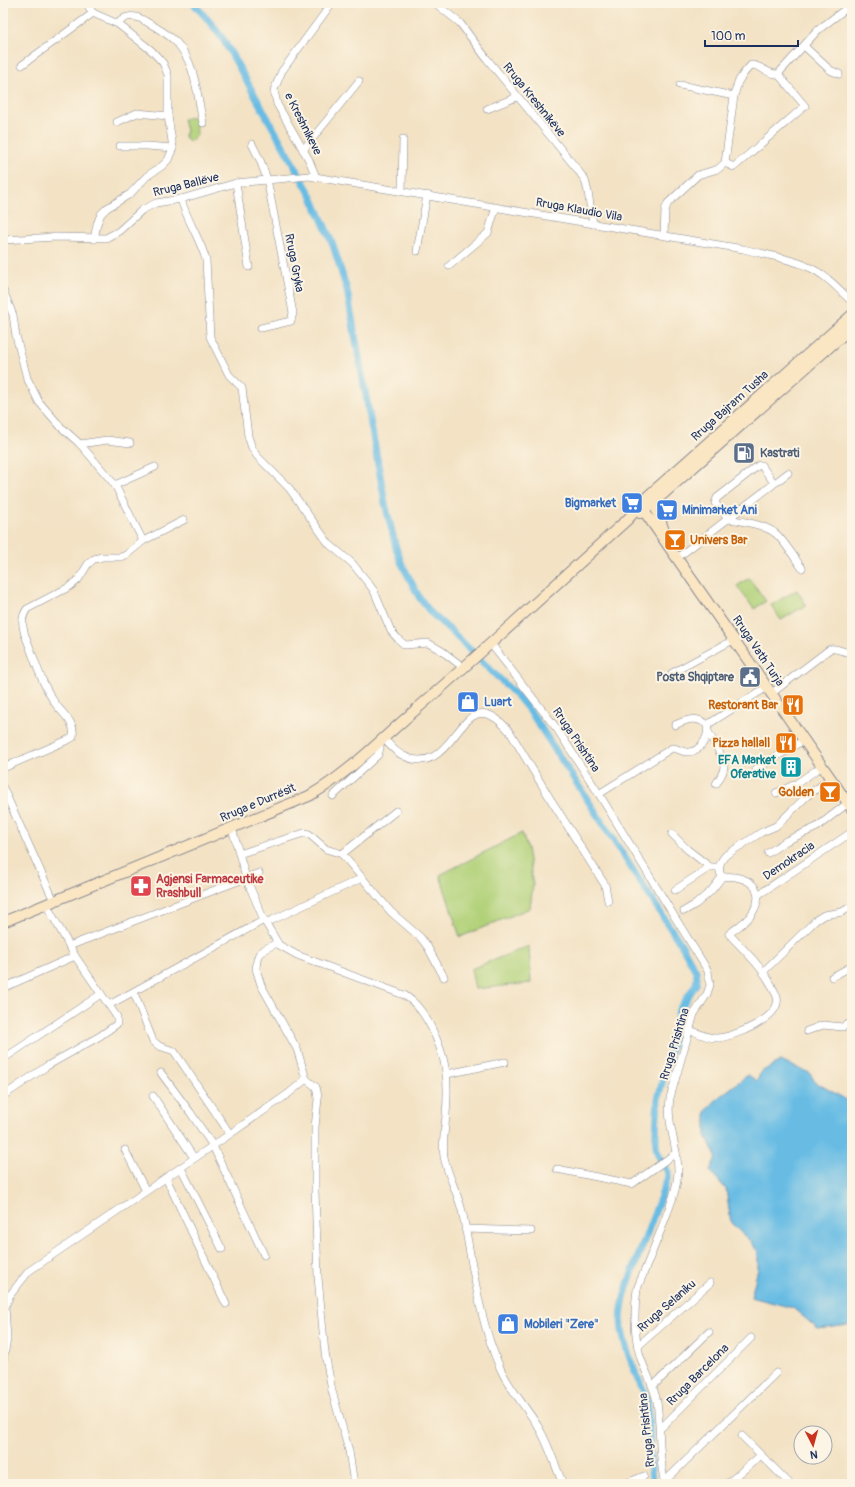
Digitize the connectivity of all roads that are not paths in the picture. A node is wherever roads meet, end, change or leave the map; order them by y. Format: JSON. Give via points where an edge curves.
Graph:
{"nodes":[{"id":1,"x":86,"y":3,"type":"edge"},
{"id":2,"x":332,"y":3,"type":"edge"},
{"id":3,"x":438,"y":4,"type":"edge"},
{"id":4,"x":852,"y":4,"type":"edge"},
{"id":5,"x":93,"y":12,"type":"junction"},
{"id":6,"x":118,"y":24,"type":"junction"},
{"id":7,"x":804,"y":46,"type":"junction"},
{"id":8,"x":22,"y":65,"type":"dead end"},
{"id":9,"x":778,"y":74,"type":"junction"},
{"id":10,"x":839,"y":74,"type":"dead end"},
{"id":11,"x":360,"y":81,"type":"dead end"},
{"id":12,"x":680,"y":85,"type":"dead end"},
{"id":13,"x":734,"y":96,"type":"junction"},
{"id":14,"x":518,"y":97,"type":"junction"},
{"id":15,"x":487,"y":109,"type":"dead end"},
{"id":16,"x":168,"y":116,"type":"junction"},
{"id":17,"x":117,"y":122,"type":"dead end"},
{"id":18,"x":203,"y":123,"type":"dead end"},
{"id":19,"x":403,"y":139,"type":"dead end"},
{"id":20,"x":252,"y":144,"type":"dead end"},
{"id":21,"x":120,"y":146,"type":"dead end"},
{"id":22,"x":172,"y":148,"type":"junction"},
{"id":23,"x":303,"y":150,"type":"junction"},
{"id":24,"x":725,"y":163,"type":"junction"},
{"id":25,"x":312,"y":176,"type":"junction"},
{"id":26,"x":288,"y":177,"type":"joint"},
{"id":27,"x":267,"y":179,"type":"junction"},
{"id":28,"x":236,"y":183,"type":"junction"},
{"id":29,"x":402,"y":191,"type":"junction"},
{"id":30,"x":426,"y":195,"type":"junction"},
{"id":31,"x":181,"y":199,"type":"junction"},
{"id":32,"x":496,"y":207,"type":"junction"},
{"id":33,"x":594,"y":224,"type":"junction"},
{"id":34,"x":664,"y":236,"type":"junction"},
{"id":35,"x":94,"y":238,"type":"junction"},
{"id":36,"x":3,"y":240,"type":"edge"},
{"id":37,"x":417,"y":250,"type":"dead end"},
{"id":38,"x":449,"y":266,"type":"dead end"},
{"id":39,"x":249,"y":267,"type":"dead end"},
{"id":40,"x":3,"y":290,"type":"edge"},
{"id":41,"x":852,"y":302,"type":"edge"},
{"id":42,"x":852,"y":315,"type":"edge"},
{"id":43,"x":852,"y":327,"type":"edge"},
{"id":44,"x":261,"y":328,"type":"dead end"},
{"id":45,"x":130,"y":443,"type":"dead end"},
{"id":46,"x":80,"y":444,"type":"junction"},
{"id":47,"x":155,"y":467,"type":"dead end"},
{"id":48,"x":788,"y":472,"type":"dead end"},
{"id":49,"x":774,"y":483,"type":"junction"},
{"id":50,"x":115,"y":485,"type":"junction"},
{"id":51,"x":647,"y":502,"type":"junction"},
{"id":52,"x":728,"y":519,"type":"junction"},
{"id":53,"x":184,"y":520,"type":"dead end"},
{"id":54,"x":143,"y":541,"type":"junction"},
{"id":55,"x":678,"y":558,"type":"junction"},
{"id":56,"x":802,"y":568,"type":"dead end"},
{"id":57,"x":734,"y":639,"type":"junction"},
{"id":58,"x":488,"y":646,"type":"junction"},
{"id":59,"x":852,"y":652,"type":"edge"},
{"id":60,"x":465,"y":667,"type":"junction"},
{"id":61,"x":672,"y":673,"type":"dead end"},
{"id":62,"x":769,"y":690,"type":"junction"},
{"id":63,"x":675,"y":725,"type":"dead end"},
{"id":64,"x":707,"y":728,"type":"junction"},
{"id":65,"x":382,"y":740,"type":"junction"},
{"id":66,"x":804,"y":740,"type":"junction"},
{"id":67,"x":822,"y":766,"type":"junction"},
{"id":68,"x":3,"y":768,"type":"edge"},
{"id":69,"x":756,"y":770,"type":"dead end"},
{"id":70,"x":831,"y":778,"type":"junction"},
{"id":71,"x":716,"y":784,"type":"dead end"},
{"id":72,"x":3,"y":788,"type":"edge"},
{"id":73,"x":776,"y":793,"type":"dead end"},
{"id":74,"x":599,"y":794,"type":"junction"},
{"id":75,"x":333,"y":796,"type":"dead end"},
{"id":76,"x":850,"y":806,"type":"edge"},
{"id":77,"x":396,"y":811,"type":"dead end"},
{"id":78,"x":232,"y":828,"type":"junction"},
{"id":79,"x":852,"y":832,"type":"edge"},
{"id":80,"x":672,"y":834,"type":"dead end"},
{"id":81,"x":768,"y":853,"type":"dead end"},
{"id":82,"x":239,"y":854,"type":"junction"},
{"id":83,"x":342,"y":854,"type":"junction"},
{"id":84,"x":710,"y":867,"type":"junction"},
{"id":85,"x":719,"y":867,"type":"junction"},
{"id":86,"x":260,"y":873,"type":"dead end"},
{"id":87,"x":722,"y":877,"type":"junction"},
{"id":88,"x":246,"y":878,"type":"junction"},
{"id":89,"x":362,"y":878,"type":"junction"},
{"id":90,"x":675,"y":890,"type":"dead end"},
{"id":91,"x":758,"y":895,"type":"junction"},
{"id":92,"x":608,"y":901,"type":"dead end"},
{"id":93,"x":50,"y":903,"type":"junction"},
{"id":94,"x":852,"y":906,"type":"edge"},
{"id":95,"x":684,"y":911,"type":"dead end"},
{"id":96,"x":265,"y":921,"type":"junction"},
{"id":97,"x":3,"y":922,"type":"edge"},
{"id":98,"x":277,"y":943,"type":"junction"},
{"id":99,"x":69,"y":946,"type":"junction"},
{"id":100,"x":75,"y":956,"type":"junction"},
{"id":101,"x":852,"y":966,"type":"edge"},
{"id":102,"x":764,"y":972,"type":"junction"},
{"id":103,"x":444,"y":977,"type":"dead end"},
{"id":104,"x":832,"y":977,"type":"dead end"},
{"id":105,"x":3,"y":988,"type":"edge"},
{"id":106,"x":134,"y":993,"type":"junction"},
{"id":107,"x":101,"y":994,"type":"junction"},
{"id":108,"x":109,"y":1006,"type":"junction"},
{"id":109,"x":852,"y":1022,"type":"edge"},
{"id":110,"x":690,"y":1030,"type":"junction"},
{"id":111,"x":807,"y":1031,"type":"dead end"},
{"id":112,"x":3,"y":1059,"type":"edge"},
{"id":113,"x":505,"y":1062,"type":"dead end"},
{"id":114,"x":161,"y":1073,"type":"dead end"},
{"id":115,"x":447,"y":1074,"type":"junction"},
{"id":116,"x":306,"y":1078,"type":"junction"},
{"id":117,"x":3,"y":1096,"type":"edge"},
{"id":118,"x":153,"y":1096,"type":"dead end"},
{"id":119,"x":230,"y":1134,"type":"junction"},
{"id":120,"x":212,"y":1146,"type":"junction"},
{"id":121,"x":125,"y":1150,"type":"dead end"},
{"id":122,"x":676,"y":1153,"type":"junction"},
{"id":123,"x":194,"y":1158,"type":"junction"},
{"id":124,"x":180,"y":1168,"type":"junction"},
{"id":125,"x":557,"y":1170,"type":"dead end"},
{"id":126,"x":166,"y":1178,"type":"junction"},
{"id":127,"x":146,"y":1191,"type":"junction"},
{"id":128,"x":465,"y":1229,"type":"junction"},
{"id":129,"x":531,"y":1231,"type":"dead end"},
{"id":130,"x":222,"y":1249,"type":"dead end"},
{"id":131,"x":264,"y":1254,"type":"dead end"},
{"id":132,"x":710,"y":1283,"type":"dead end"},
{"id":133,"x":226,"y":1304,"type":"dead end"},
{"id":134,"x":709,"y":1332,"type":"dead end"},
{"id":135,"x":751,"y":1338,"type":"dead end"},
{"id":136,"x":638,"y":1346,"type":"junction"},
{"id":137,"x":3,"y":1361,"type":"edge"},
{"id":138,"x":776,"y":1373,"type":"dead end"},
{"id":139,"x":653,"y":1386,"type":"junction"},
{"id":140,"x":660,"y":1428,"type":"junction"},
{"id":141,"x":742,"y":1436,"type":"dead end"},
{"id":142,"x":760,"y":1456,"type":"junction"},
{"id":143,"x":644,"y":1476,"type":"dead end"},
{"id":144,"x":665,"y":1483,"type":"edge"},
{"id":145,"x":354,"y":1484,"type":"edge"},
{"id":146,"x":563,"y":1484,"type":"edge"},
{"id":147,"x":625,"y":1484,"type":"edge"},
{"id":148,"x":727,"y":1484,"type":"edge"},
{"id":149,"x":790,"y":1484,"type":"edge"}],
"edges":[{"from":1,"to":5,"type":"street"},
{"from":2,"to":23,"type":"street","name":"e Kreshnikeve","via":[[282,71],[274,90],[277,104]]},
{"from":3,"to":14,"type":"street","name":"Rruga Kreshnikëve","via":[[460,23]]},
{"from":4,"to":7,"type":"street","via":[[818,30]]},
{"from":5,"to":6,"type":"street"},
{"from":5,"to":8,"type":"street"},
{"from":6,"to":16,"type":"street","via":[[163,63],[168,75]]},
{"from":6,"to":18,"type":"street","via":[[126,17],[134,16],[176,41],[192,69]]},
{"from":7,"to":9,"type":"street"},
{"from":7,"to":10,"type":"street","via":[[830,70]]},
{"from":9,"to":13,"type":"street","via":[[751,66],[738,82]]},
{"from":9,"to":24,"type":"street","via":[[805,106],[734,167]]},
{"from":11,"to":23,"type":"street"},
{"from":12,"to":13,"type":"street"},
{"from":13,"to":24,"type":"street"},
{"from":14,"to":15,"type":"street"},
{"from":14,"to":33,"type":"street","name":"Rruga Kreshnikëve","via":[[585,180]]},
{"from":16,"to":17,"type":"street","via":[[137,113]]},
{"from":16,"to":22,"type":"street"},
{"from":19,"to":29,"type":"street"},
{"from":20,"to":27,"type":"street"},
{"from":21,"to":22,"type":"street"},
{"from":22,"to":35,"type":"street","via":[[166,163],[147,176],[130,194],[101,214]]},
{"from":23,"to":25,"type":"street","name":"e Kreshnikeve","via":[[309,160]]},
{"from":24,"to":34,"type":"street","via":[[718,169],[698,175],[668,203],[665,210]]},
{"from":25,"to":26,"type":"street","name":"Rruga Klaudio Vila"},
{"from":25,"to":29,"type":"street","name":"Rruga Klaudio Vila"},
{"from":26,"to":27,"type":"street","name":"Rruga Ballëve"},
{"from":27,"to":28,"type":"street","name":"Rruga Ballëve"},
{"from":27,"to":44,"type":"street","name":"Rruga Gryka","via":[[293,317],[291,321]]},
{"from":28,"to":31,"type":"street","name":"Rruga Ballëve"},
{"from":28,"to":39,"type":"street"},
{"from":29,"to":30,"type":"street","name":"Rruga Klaudio Vila"},
{"from":30,"to":32,"type":"street","name":"Rruga Klaudio Vila"},
{"from":30,"to":37,"type":"street"},
{"from":31,"to":35,"type":"street","name":"Rruga Ballëve","via":[[148,206],[120,230],[106,238]]},
{"from":31,"to":60,"type":"street","via":[[203,247],[206,260],[210,337],[228,375],[242,388],[252,448],[289,488],[329,544],[352,563],[369,584],[391,631],[399,640],[405,645],[428,643]]},
{"from":32,"to":33,"type":"street","name":"Rruga Klaudio Vila"},
{"from":32,"to":38,"type":"street","via":[[488,233]]},
{"from":33,"to":34,"type":"street","name":"Rruga Klaudio Vila"},
{"from":34,"to":41,"type":"street","name":"Rruga Klaudio Vila","via":[[743,249],[805,265],[838,288]]},
{"from":35,"to":36,"type":"street","name":"Rruga Ballëve"},
{"from":40,"to":46,"type":"street","via":[[13,315],[23,364],[31,388],[48,414]]},
{"from":42,"to":51,"type":"main road","name":"Rruga Bajram Tusha"},
{"from":43,"to":51,"type":"main road","name":"Rruga Bajram Tusha"},
{"from":45,"to":46,"type":"street","via":[[107,440]]},
{"from":46,"to":50,"type":"street"},
{"from":47,"to":50,"type":"street"},
{"from":48,"to":49,"type":"street"},
{"from":49,"to":52,"type":"street"},
{"from":49,"to":52,"type":"street","via":[[761,466],[757,466],[715,500]]},
{"from":50,"to":54,"type":"street"},
{"from":51,"to":55,"type":"main road","name":"Rruga Vath Turja","via":[[669,547]]},
{"from":51,"to":58,"type":"main road","name":"Rruga Bajram Tusha"},
{"from":52,"to":55,"type":"street"},
{"from":52,"to":56,"type":"street","via":[[747,522],[776,533]]},
{"from":53,"to":54,"type":"street"},
{"from":54,"to":68,"type":"street","via":[[121,557],[94,559],[78,580],[27,609],[23,614],[25,635],[45,684],[74,732],[70,739]]},
{"from":55,"to":57,"type":"main road","name":"Rruga Vath Turja"},
{"from":57,"to":61,"type":"street"},
{"from":57,"to":62,"type":"main road","name":"Rruga Vath Turja"},
{"from":58,"to":60,"type":"main road","name":"Rruga e Durrësit"},
{"from":58,"to":74,"type":"street","name":"Rruga Prishtina","via":[[557,729]]},
{"from":59,"to":62,"type":"street","via":[[830,649]]},
{"from":60,"to":65,"type":"main road","name":"Rruga e Durrësit"},
{"from":62,"to":64,"type":"street"},
{"from":62,"to":66,"type":"main road","name":"Rruga Vath Turja"},
{"from":63,"to":64,"type":"street","via":[[691,718],[703,721]]},
{"from":64,"to":71,"type":"street","via":[[724,766]]},
{"from":64,"to":74,"type":"street","via":[[705,740],[695,750],[687,752],[672,748]]},
{"from":65,"to":75,"type":"street","via":[[378,755]]},
{"from":65,"to":78,"type":"main road","name":"Rruga e Durrësit","via":[[361,760],[324,788]]},
{"from":65,"to":92,"type":"street","via":[[401,755],[424,760],[436,756],[476,714],[482,712],[494,716],[510,732],[605,885]]},
{"from":66,"to":67,"type":"main road","name":"Rruga Vath Turja"},
{"from":66,"to":69,"type":"street"},
{"from":67,"to":70,"type":"main road","name":"Rruga Vath Turja"},
{"from":67,"to":73,"type":"street","via":[[796,784]]},
{"from":70,"to":76,"type":"main road","name":"Rruga Vath Turja"},
{"from":70,"to":85,"type":"street","via":[[807,796],[776,826],[726,855]]},
{"from":72,"to":93,"type":"street"},
{"from":74,"to":110,"type":"street","name":"Rruga Prishtina","via":[[708,971],[710,985],[694,1014]]},
{"from":76,"to":81,"type":"street"},
{"from":77,"to":83,"type":"street"},
{"from":78,"to":82,"type":"street"},
{"from":78,"to":93,"type":"main road","name":"Rruga e Durrësit"},
{"from":79,"to":91,"type":"street","name":"Demokracia"},
{"from":80,"to":84,"type":"street"},
{"from":82,"to":83,"type":"street","via":[[304,833],[309,834],[326,849]]},
{"from":82,"to":88,"type":"street"},
{"from":83,"to":89,"type":"street"},
{"from":84,"to":85,"type":"street"},
{"from":84,"to":90,"type":"street"},
{"from":85,"to":87,"type":"street"},
{"from":86,"to":88,"type":"street"},
{"from":87,"to":91,"type":"street","name":"Demokracia","via":[[748,881]]},
{"from":87,"to":95,"type":"street","via":[[699,902]]},
{"from":88,"to":96,"type":"street"},
{"from":88,"to":99,"type":"street"},
{"from":89,"to":96,"type":"street"},
{"from":89,"to":103,"type":"street","via":[[391,912],[420,937]]},
{"from":91,"to":102,"type":"street","via":[[750,917],[730,934]]},
{"from":93,"to":97,"type":"main road","name":"Rruga e Durrësit"},
{"from":93,"to":99,"type":"street"},
{"from":94,"to":102,"type":"street","via":[[816,920]]},
{"from":96,"to":98,"type":"street"},
{"from":96,"to":106,"type":"street"},
{"from":98,"to":115,"type":"street","via":[[297,955],[390,989],[412,1000],[425,1016],[434,1034]]},
{"from":98,"to":116,"type":"street","via":[[260,954],[256,969],[261,985],[296,1049]]},
{"from":99,"to":100,"type":"street"},
{"from":100,"to":105,"type":"street"},
{"from":100,"to":107,"type":"street"},
{"from":101,"to":104,"type":"street"},
{"from":102,"to":110,"type":"street","via":[[778,1003],[768,1017],[737,1034],[725,1037],[716,1038]]},
{"from":106,"to":108,"type":"street"},
{"from":106,"to":119,"type":"street","via":[[153,1041],[174,1051]]},
{"from":107,"to":108,"type":"street"},
{"from":107,"to":112,"type":"street"},
{"from":108,"to":117,"type":"street","via":[[116,1017],[115,1026],[47,1066]]},
{"from":109,"to":111,"type":"street","via":[[843,1027],[824,1024]]},
{"from":110,"to":122,"type":"street","name":"Rruga Prishtina","via":[[668,1110]]},
{"from":113,"to":115,"type":"street"},
{"from":114,"to":120,"type":"street"},
{"from":115,"to":128,"type":"street","via":[[444,1155]]},
{"from":116,"to":119,"type":"street","via":[[288,1094]]},
{"from":116,"to":145,"type":"street","via":[[316,1086],[318,1099],[315,1127],[315,1191],[318,1278],[325,1353],[332,1391],[349,1451]]},
{"from":118,"to":123,"type":"street"},
{"from":119,"to":120,"type":"street"},
{"from":120,"to":123,"type":"street"},
{"from":120,"to":131,"type":"street"},
{"from":121,"to":127,"type":"street"},
{"from":122,"to":125,"type":"street","via":[[632,1184]]},
{"from":122,"to":136,"type":"street","name":"Rruga Prishtina","via":[[678,1172],[674,1195],[637,1290],[635,1322]]},
{"from":123,"to":124,"type":"street"},
{"from":124,"to":126,"type":"street"},
{"from":124,"to":130,"type":"street"},
{"from":126,"to":127,"type":"street"},
{"from":126,"to":133,"type":"street"},
{"from":127,"to":137,"type":"street","via":[[28,1271],[10,1295],[5,1307],[7,1339]]},
{"from":128,"to":129,"type":"street"},
{"from":128,"to":146,"type":"street","via":[[491,1346],[506,1379],[540,1430]]},
{"from":132,"to":136,"type":"street","name":"Rruga Selaniku"},
{"from":134,"to":139,"type":"street"},
{"from":135,"to":140,"type":"street","name":"Rruga Barcelona"},
{"from":136,"to":139,"type":"street","name":"Rruga Prishtina"},
{"from":138,"to":144,"type":"street"},
{"from":139,"to":140,"type":"street","name":"Rruga Prishtina"},
{"from":140,"to":144,"type":"street","name":"Rruga Prishtina"},
{"from":141,"to":142,"type":"street"},
{"from":142,"to":148,"type":"street"},
{"from":142,"to":149,"type":"street"},
{"from":143,"to":147,"type":"street"}]}
